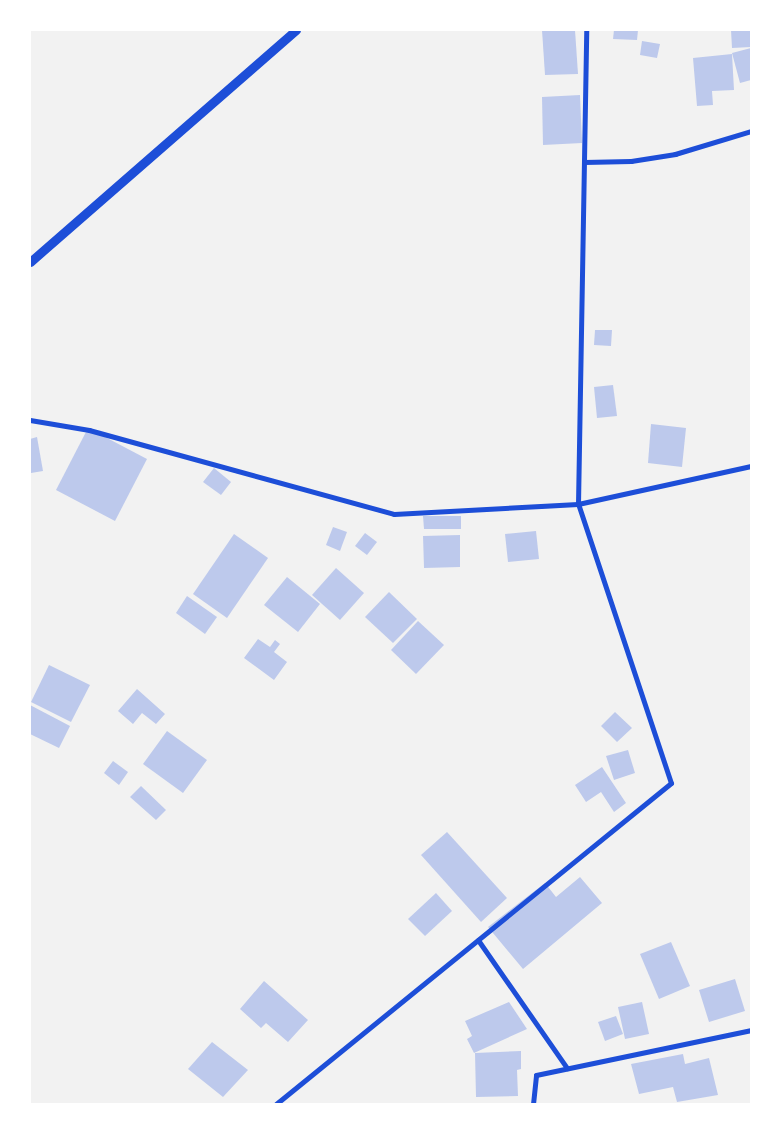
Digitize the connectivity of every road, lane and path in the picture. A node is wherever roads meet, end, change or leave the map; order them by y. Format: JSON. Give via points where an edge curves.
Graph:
{"nodes":[{"id":1,"x":296,"y":30,"type":"edge"},
{"id":2,"x":586,"y":30,"type":"edge"},
{"id":3,"x":751,"y":131,"type":"edge"},
{"id":4,"x":584,"y":162,"type":"junction"},
{"id":5,"x":30,"y":262,"type":"edge"},
{"id":6,"x":30,"y":420,"type":"edge"},
{"id":7,"x":751,"y":466,"type":"edge"},
{"id":8,"x":578,"y":504,"type":"junction"},
{"id":9,"x":478,"y":940,"type":"junction"},
{"id":10,"x":751,"y":1030,"type":"edge"},
{"id":11,"x":567,"y":1068,"type":"junction"},
{"id":12,"x":276,"y":1104,"type":"edge"},
{"id":13,"x":533,"y":1104,"type":"edge"}],
"edges":[{"from":1,"to":5,"type":"street"},
{"from":2,"to":4,"type":"street"},
{"from":3,"to":4,"type":"street","via":[[675,154],[631,161]]},
{"from":4,"to":8,"type":"street"},
{"from":6,"to":8,"type":"street","via":[[89,430],[394,514]]},
{"from":7,"to":8,"type":"street"},
{"from":8,"to":9,"type":"street","via":[[671,784]]},
{"from":9,"to":11,"type":"street"},
{"from":9,"to":12,"type":"street"},
{"from":10,"to":11,"type":"street"},
{"from":11,"to":13,"type":"street","via":[[536,1075]]}]}
